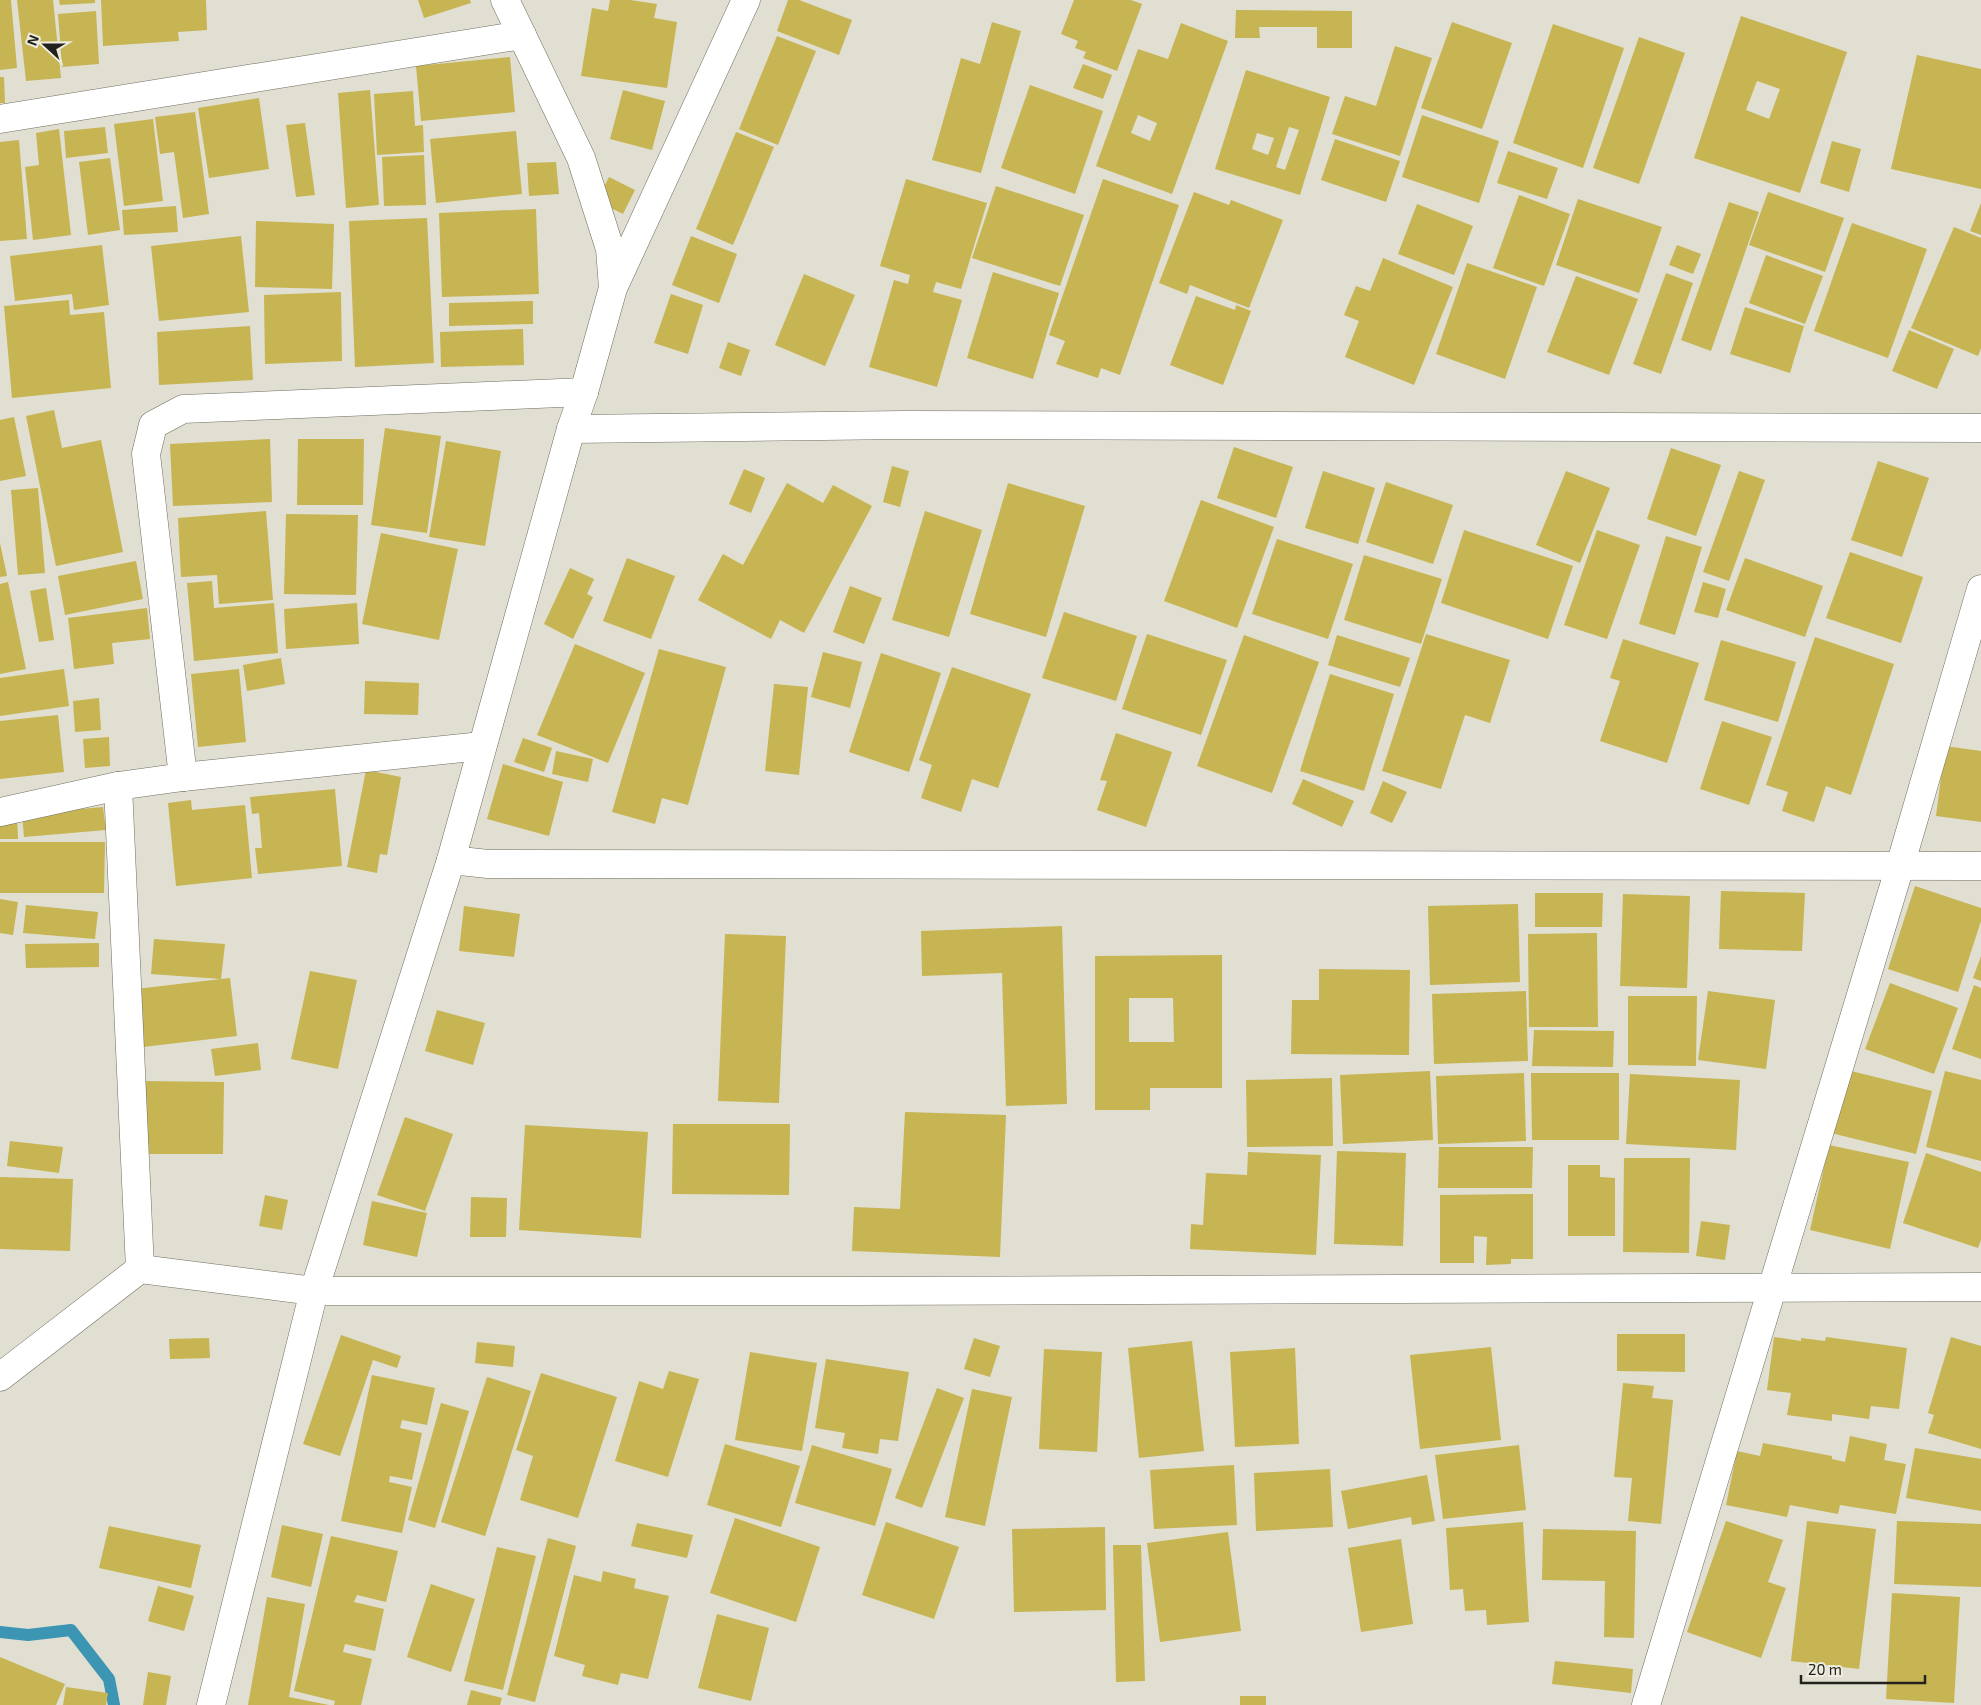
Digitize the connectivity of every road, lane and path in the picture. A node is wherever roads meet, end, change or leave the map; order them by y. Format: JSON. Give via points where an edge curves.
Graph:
{"nodes":[{"id":1,"x":505,"y":0,"type":"edge"},
{"id":2,"x":746,"y":0,"type":"edge"},
{"id":3,"x":522,"y":35,"type":"junction"},
{"id":4,"x":0,"y":119,"type":"edge"},
{"id":5,"x":613,"y":288,"type":"junction"},
{"id":6,"x":584,"y":392,"type":"junction"},
{"id":7,"x":1981,"y":428,"type":"edge"},
{"id":8,"x":571,"y":429,"type":"junction"},
{"id":9,"x":1981,"y":589,"type":"edge"},
{"id":10,"x":482,"y":746,"type":"junction"},
{"id":11,"x":183,"y":777,"type":"junction"},
{"id":12,"x":118,"y":786,"type":"junction"},
{"id":13,"x":0,"y":812,"type":"edge"},
{"id":14,"x":451,"y":860,"type":"junction"},
{"id":15,"x":1900,"y":866,"type":"junction"},
{"id":16,"x":1981,"y":866,"type":"edge"},
{"id":17,"x":140,"y":1269,"type":"junction"},
{"id":18,"x":1981,"y":1287,"type":"edge"},
{"id":19,"x":1773,"y":1288,"type":"junction"},
{"id":20,"x":314,"y":1291,"type":"junction"},
{"id":21,"x":0,"y":1377,"type":"edge"},
{"id":22,"x":211,"y":1705,"type":"edge"},
{"id":23,"x":1646,"y":1705,"type":"edge"}],
"edges":[{"from":1,"to":3,"type":"street"},
{"from":2,"to":5,"type":"street"},
{"from":3,"to":4,"type":"street"},
{"from":3,"to":5,"type":"street","via":[[581,158],[610,249]]},
{"from":5,"to":6,"type":"street"},
{"from":6,"to":8,"type":"street"},
{"from":6,"to":11,"type":"street","via":[[183,409],[153,425],[146,454]]},
{"from":7,"to":8,"type":"street","via":[[903,425]]},
{"from":8,"to":10,"type":"street"},
{"from":9,"to":15,"type":"street"},
{"from":10,"to":11,"type":"street"},
{"from":10,"to":14,"type":"street"},
{"from":11,"to":12,"type":"street"},
{"from":12,"to":13,"type":"street"},
{"from":12,"to":17,"type":"street"},
{"from":14,"to":15,"type":"street","via":[[518,864]]},
{"from":14,"to":20,"type":"street"},
{"from":15,"to":16,"type":"street"},
{"from":15,"to":19,"type":"street"},
{"from":17,"to":20,"type":"street"},
{"from":17,"to":21,"type":"street"},
{"from":18,"to":19,"type":"street"},
{"from":19,"to":20,"type":"street"},
{"from":19,"to":23,"type":"street"},
{"from":20,"to":22,"type":"street"}]}
